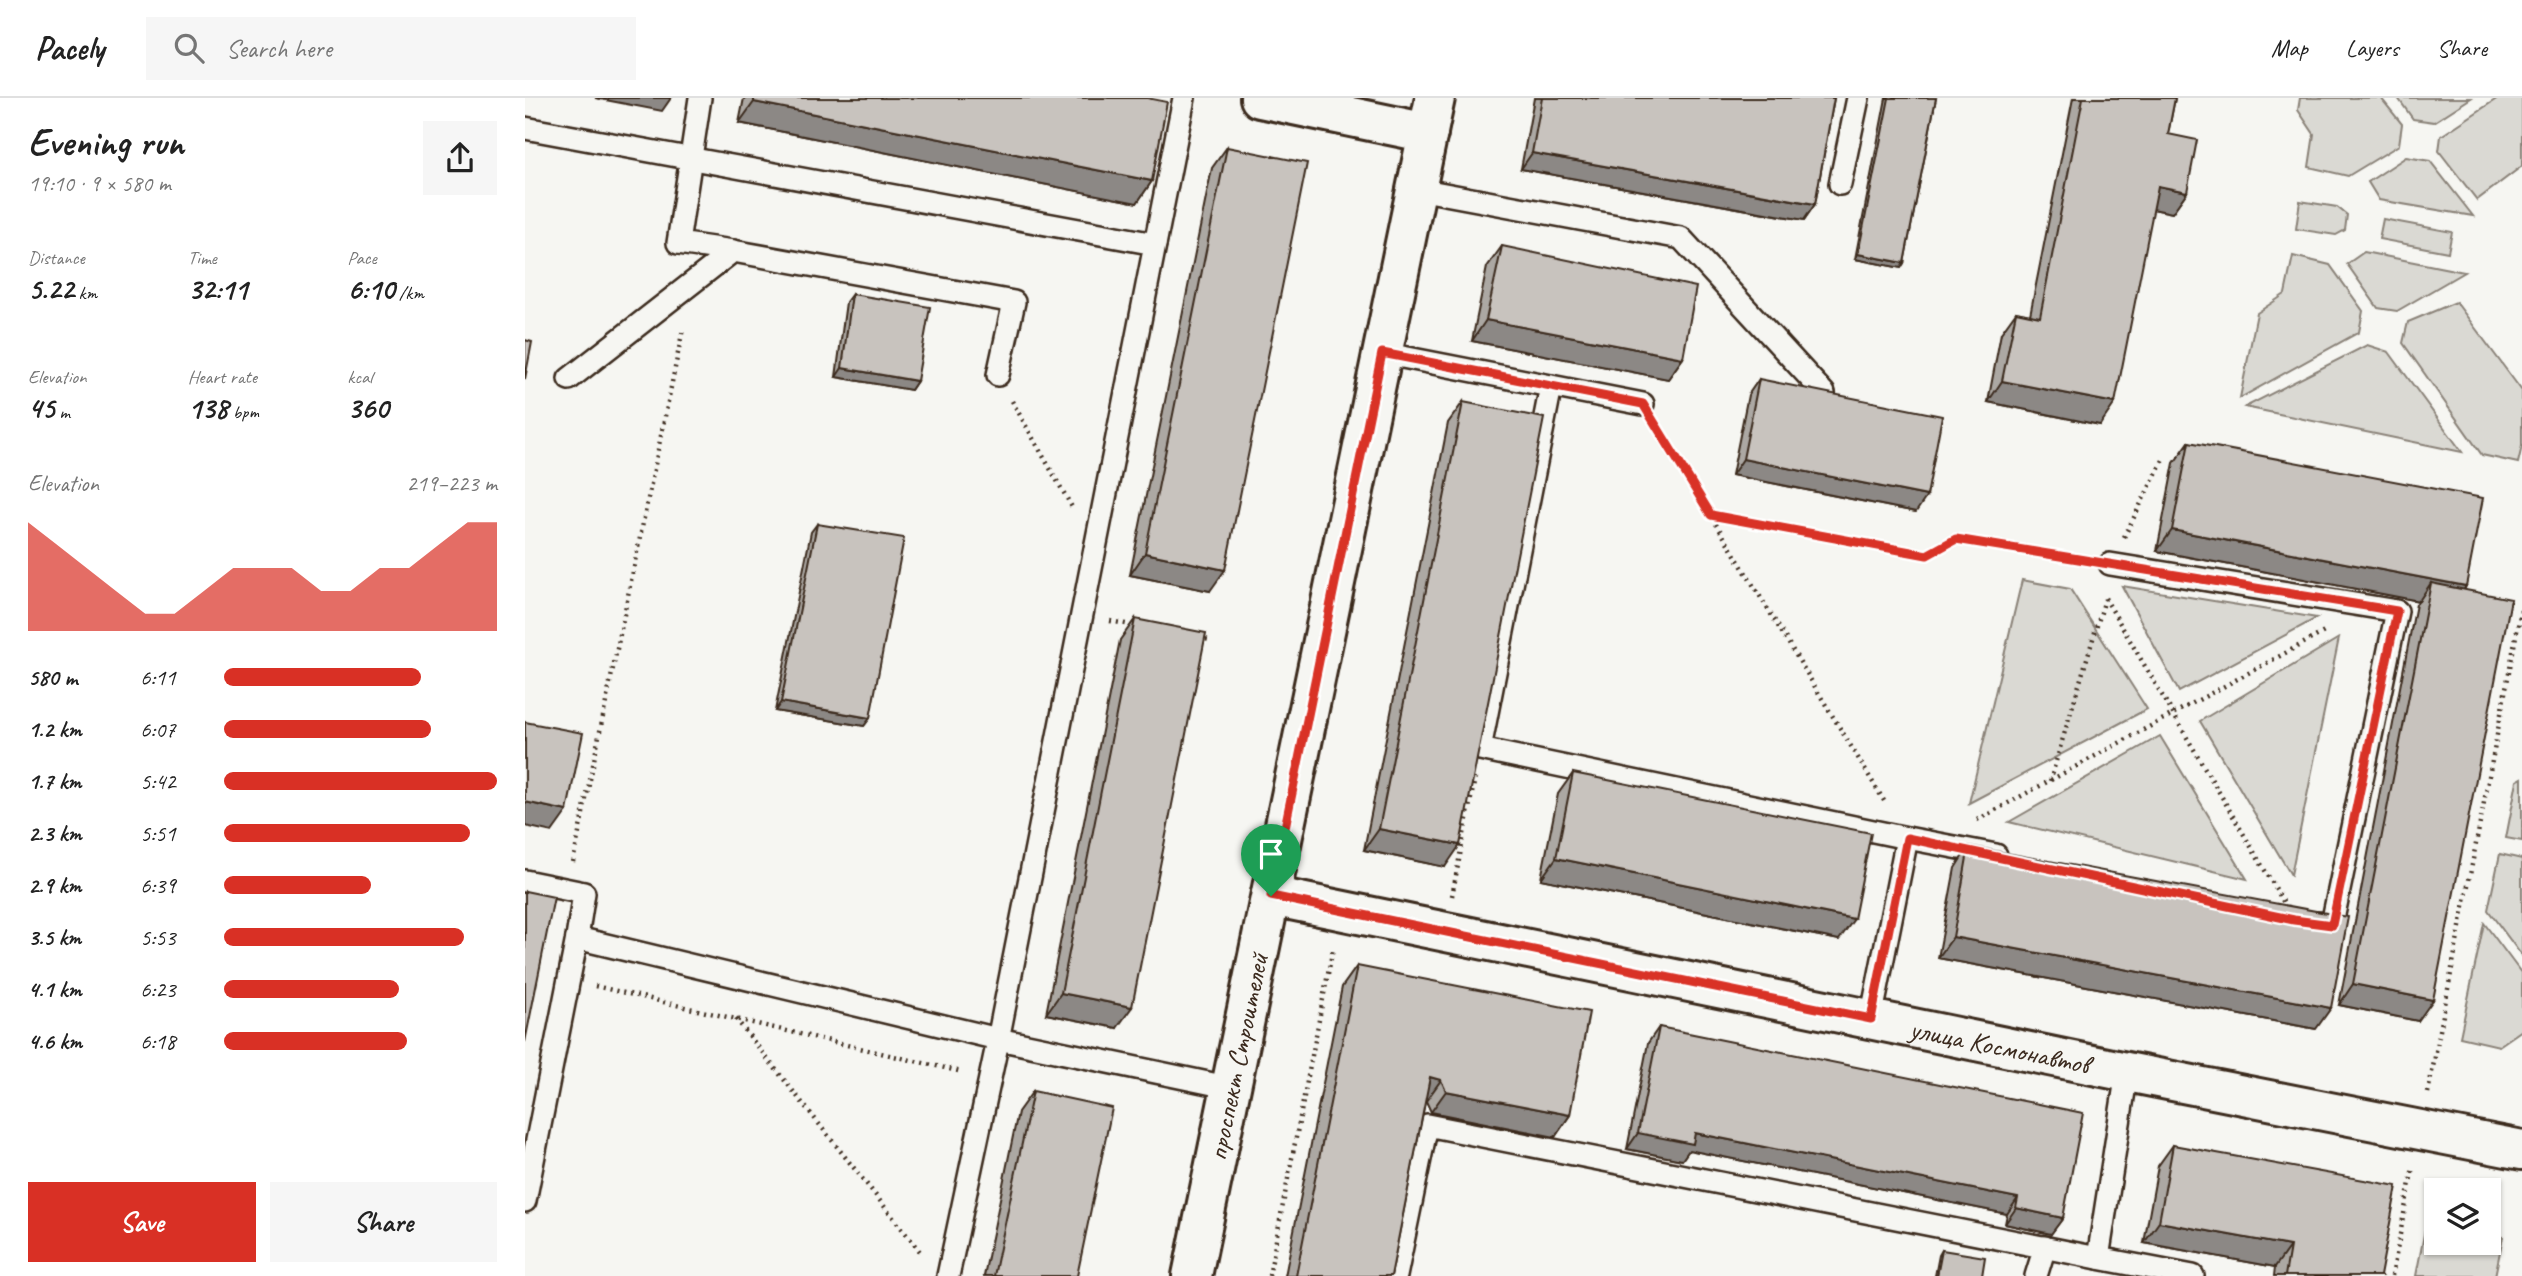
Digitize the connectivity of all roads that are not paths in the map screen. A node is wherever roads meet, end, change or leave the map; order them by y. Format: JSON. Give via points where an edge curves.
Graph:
{"nodes":[{"id":1,"x":701,"y":98,"type":"edge"},
{"id":2,"x":1184,"y":98,"type":"edge"},
{"id":3,"x":1260,"y":98,"type":"edge"},
{"id":4,"x":1857,"y":98,"type":"edge"},
{"id":5,"x":1431,"y":115,"type":"edge"},
{"id":6,"x":525,"y":128,"type":"edge"},
{"id":7,"x":690,"y":159,"type":"junction"},
{"id":8,"x":1840,"y":184,"type":"dead end"},
{"id":9,"x":1417,"y":189,"type":"junction"},
{"id":10,"x":1155,"y":244,"type":"junction"},
{"id":11,"x":733,"y":251,"type":"junction"},
{"id":12,"x":1382,"y":353,"type":"junction"},
{"id":13,"x":998,"y":375,"type":"road end"},
{"id":14,"x":569,"y":379,"type":"dead end"},
{"id":15,"x":1551,"y":386,"type":"junction"},
{"id":16,"x":1824,"y":393,"type":"edge"},
{"id":17,"x":1643,"y":404,"type":"road end"},
{"id":18,"x":2110,"y":564,"type":"road end"},
{"id":19,"x":1907,"y":838,"type":"junction"},
{"id":20,"x":2015,"y":860,"type":"edge"},
{"id":21,"x":525,"y":881,"type":"edge"},
{"id":22,"x":1271,"y":896,"type":"junction"},
{"id":23,"x":2294,"y":920,"type":"edge"},
{"id":24,"x":577,"y":938,"type":"junction"},
{"id":25,"x":1871,"y":1019,"type":"junction"},
{"id":26,"x":998,"y":1038,"type":"junction"},
{"id":27,"x":2127,"y":1072,"type":"junction"},
{"id":28,"x":1232,"y":1088,"type":"junction"},
{"id":29,"x":2522,"y":1150,"type":"edge"},
{"id":30,"x":525,"y":1201,"type":"edge"},
{"id":31,"x":2045,"y":1247,"type":"junction"},
{"id":32,"x":2098,"y":1258,"type":"junction"},
{"id":33,"x":948,"y":1276,"type":"edge"},
{"id":34,"x":1192,"y":1276,"type":"edge"},
{"id":35,"x":1396,"y":1276,"type":"edge"},
{"id":36,"x":2036,"y":1276,"type":"edge"},
{"id":37,"x":2193,"y":1276,"type":"edge"}],
"edges":[{"from":1,"to":7,"type":"lane"},
{"from":2,"to":10,"type":"lane"},
{"from":3,"to":5,"type":"street"},
{"from":4,"to":8,"type":"lane"},
{"from":5,"to":9,"type":"street","name":"проспект Строителей"},
{"from":6,"to":7,"type":"lane"},
{"from":7,"to":10,"type":"lane"},
{"from":7,"to":11,"type":"lane","via":[[678,243]]},
{"from":9,"to":12,"type":"street","name":"проспект Строителей"},
{"from":9,"to":16,"type":"lane","via":[[1681,237]]},
{"from":10,"to":26,"type":"lane"},
{"from":11,"to":13,"type":"lane","via":[[1014,302]]},
{"from":11,"to":14,"type":"lane"},
{"from":12,"to":15,"type":"lane"},
{"from":12,"to":22,"type":"street","name":"проспект Строителей"},
{"from":15,"to":17,"type":"lane"},
{"from":15,"to":19,"type":"lane","via":[[1480,749]]},
{"from":18,"to":23,"type":"lane","via":[[2397,611],[2332,925]]},
{"from":19,"to":20,"type":"lane"},
{"from":19,"to":25,"type":"lane"},
{"from":21,"to":24,"type":"lane","via":[[583,893]]},
{"from":22,"to":25,"type":"street","name":"улица Космонавтов"},
{"from":22,"to":28,"type":"street","name":"проспект Строителей"},
{"from":24,"to":26,"type":"lane"},
{"from":24,"to":30,"type":"lane"},
{"from":25,"to":27,"type":"street","name":"улица Космонавтов"},
{"from":26,"to":28,"type":"lane"},
{"from":26,"to":33,"type":"lane"},
{"from":27,"to":29,"type":"street","name":"улица Космонавтов"},
{"from":27,"to":32,"type":"lane"},
{"from":28,"to":34,"type":"street","name":"проспект Строителей"},
{"from":31,"to":32,"type":"lane"},
{"from":31,"to":35,"type":"lane","via":[[1427,1125]]},
{"from":31,"to":36,"type":"lane"},
{"from":32,"to":37,"type":"lane"}]}
